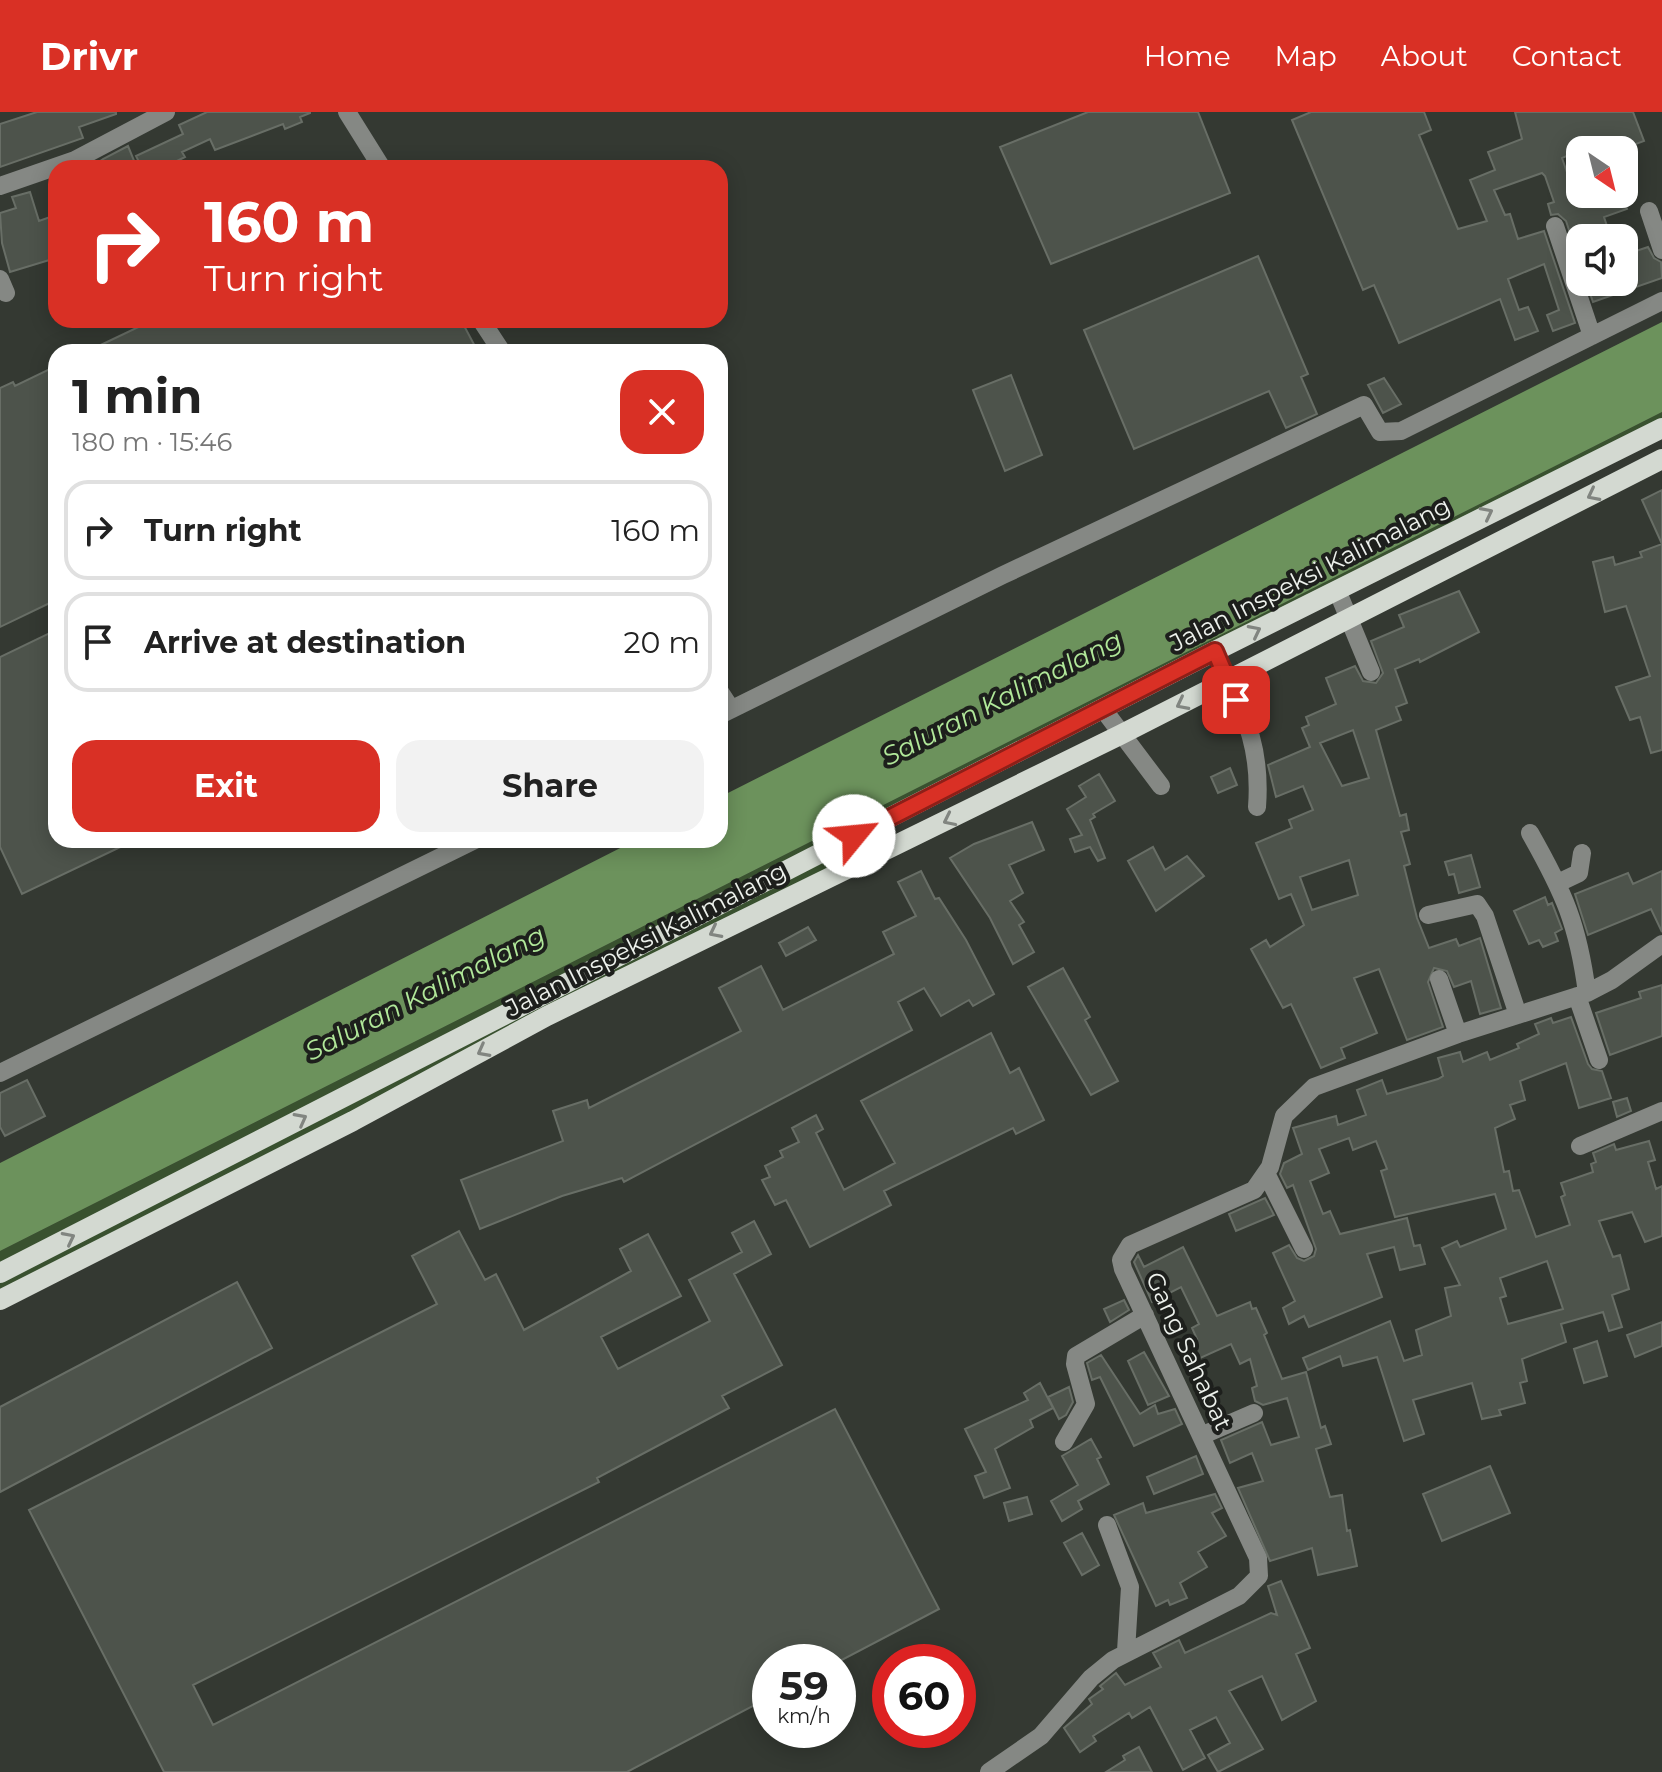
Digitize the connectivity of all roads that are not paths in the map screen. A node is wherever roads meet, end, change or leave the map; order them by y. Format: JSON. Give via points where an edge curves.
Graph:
{"nodes":[{"id":1,"x":166,"y":112,"type":"edge"},
{"id":2,"x":347,"y":112,"type":"edge"},
{"id":3,"x":75,"y":160,"type":"edge"},
{"id":4,"x":377,"y":160,"type":"edge"},
{"id":5,"x":48,"y":169,"type":"edge"},
{"id":6,"x":0,"y":186,"type":"edge"},
{"id":7,"x":1649,"y":211,"type":"dead end"},
{"id":8,"x":1555,"y":226,"type":"dead end"},
{"id":9,"x":1662,"y":250,"type":"edge"},
{"id":10,"x":1662,"y":301,"type":"edge"},
{"id":11,"x":1592,"y":336,"type":"junction"},
{"id":12,"x":1662,"y":428,"type":"edge"},
{"id":13,"x":1662,"y":459,"type":"edge"},
{"id":14,"x":1337,"y":590,"type":"junction"},
{"id":15,"x":1351,"y":617,"type":"junction"},
{"id":16,"x":1215,"y":651,"type":"junction"},
{"id":17,"x":1371,"y":672,"type":"dead end"},
{"id":18,"x":1228,"y":680,"type":"junction"},
{"id":19,"x":1103,"y":709,"type":"junction"},
{"id":20,"x":728,"y":711,"type":"edge"},
{"id":21,"x":1120,"y":735,"type":"junction"},
{"id":22,"x":1161,"y":786,"type":"dead end"},
{"id":23,"x":1257,"y":807,"type":"dead end"},
{"id":24,"x":1530,"y":833,"type":"dead end"},
{"id":25,"x":459,"y":848,"type":"edge"},
{"id":26,"x":1582,"y":853,"type":"dead end"},
{"id":27,"x":1558,"y":883,"type":"junction"},
{"id":28,"x":1428,"y":915,"type":"dead end"},
{"id":29,"x":1660,"y":950,"type":"edge"},
{"id":30,"x":1439,"y":979,"type":"dead end"},
{"id":31,"x":1582,"y":994,"type":"junction"},
{"id":32,"x":1518,"y":1015,"type":"junction"},
{"id":33,"x":1458,"y":1034,"type":"junction"},
{"id":34,"x":1599,"y":1060,"type":"dead end"},
{"id":35,"x":0,"y":1073,"type":"edge"},
{"id":36,"x":341,"y":1098,"type":"junction"},
{"id":37,"x":1662,"y":1111,"type":"edge"},
{"id":38,"x":353,"y":1121,"type":"junction"},
{"id":39,"x":1580,"y":1146,"type":"dead end"},
{"id":40,"x":215,"y":1163,"type":"junction"},
{"id":41,"x":1267,"y":1175,"type":"junction"},
{"id":42,"x":227,"y":1186,"type":"junction"},
{"id":43,"x":1304,"y":1249,"type":"dead end"},
{"id":44,"x":0,"y":1273,"type":"edge"},
{"id":45,"x":0,"y":1300,"type":"edge"},
{"id":46,"x":1145,"y":1315,"type":"junction"},
{"id":47,"x":1254,"y":1413,"type":"dead end"},
{"id":48,"x":1203,"y":1435,"type":"junction"},
{"id":49,"x":1064,"y":1442,"type":"dead end"},
{"id":50,"x":1107,"y":1525,"type":"dead end"},
{"id":51,"x":1126,"y":1651,"type":"junction"},
{"id":52,"x":989,"y":1772,"type":"edge"}],
"edges":[{"from":1,"to":3,"type":"street"},
{"from":2,"to":4,"type":"street"},
{"from":5,"to":6,"type":"street"},
{"from":7,"to":9,"type":"street"},
{"from":8,"to":11,"type":"street"},
{"from":10,"to":11,"type":"street"},
{"from":11,"to":20,"type":"street","via":[[1401,431],[1380,432],[1364,405]]},
{"from":14,"to":12,"type":"main road","name":"Jalan Inspeksi Kalimalang","one_way":true},
{"from":13,"to":15,"type":"main road","name":"Jalan Inspeksi Kalimalang","one_way":true},
{"from":14,"to":15,"type":"street"},
{"from":16,"to":14,"type":"main road","name":"Jalan Inspeksi Kalimalang","one_way":true},
{"from":15,"to":17,"type":"street"},
{"from":15,"to":18,"type":"main road","name":"Jalan Inspeksi Kalimalang"},
{"from":16,"to":18,"type":"street"},
{"from":16,"to":19,"type":"main road","name":"Jalan Inspeksi Kalimalang"},
{"from":18,"to":21,"type":"main road","name":"Jalan Inspeksi Kalimalang","one_way":true},
{"from":18,"to":23,"type":"street","via":[[1258,757]]},
{"from":19,"to":21,"type":"street"},
{"from":19,"to":36,"type":"main road","name":"Jalan Inspeksi Kalimalang"},
{"from":21,"to":22,"type":"street"},
{"from":21,"to":38,"type":"main road","name":"Jalan Inspeksi Kalimalang","one_way":true,"via":[[547,1016]]},
{"from":24,"to":27,"type":"street"},
{"from":25,"to":35,"type":"street"},
{"from":26,"to":27,"type":"street","via":[[1579,873]]},
{"from":27,"to":31,"type":"street","via":[[1580,940]]},
{"from":28,"to":32,"type":"street","via":[[1477,904]]},
{"from":29,"to":31,"type":"street"},
{"from":30,"to":33,"type":"street"},
{"from":31,"to":32,"type":"street"},
{"from":31,"to":34,"type":"street"},
{"from":32,"to":33,"type":"street"},
{"from":33,"to":41,"type":"street","via":[[1306,1093],[1284,1116]]},
{"from":36,"to":38,"type":"main road"},
{"from":40,"to":36,"type":"main road","name":"Jalan Inspeksi Kalimalang","one_way":true},
{"from":37,"to":39,"type":"street"},
{"from":38,"to":42,"type":"main road","name":"Jalan Inspeksi Kalimalang"},
{"from":40,"to":42,"type":"main road"},
{"from":44,"to":40,"type":"main road","name":"Jalan Inspeksi Kalimalang","one_way":true},
{"from":41,"to":43,"type":"street"},
{"from":41,"to":46,"type":"street","name":"Gang Sahabat","via":[[1243,1196],[1130,1245],[1121,1260]]},
{"from":42,"to":45,"type":"main road","name":"Jalan Inspeksi Kalimalang"},
{"from":46,"to":48,"type":"street","name":"Gang Sahabat"},
{"from":46,"to":49,"type":"street","via":[[1076,1356],[1086,1404]]},
{"from":47,"to":48,"type":"street"},
{"from":48,"to":51,"type":"street","name":"Gang Sahabat","via":[[1258,1558],[1259,1576],[1239,1596]]},
{"from":50,"to":51,"type":"street","via":[[1130,1587]]},
{"from":51,"to":52,"type":"street","name":"Gang Sahabat","via":[[1091,1678],[1041,1736]]}]}
